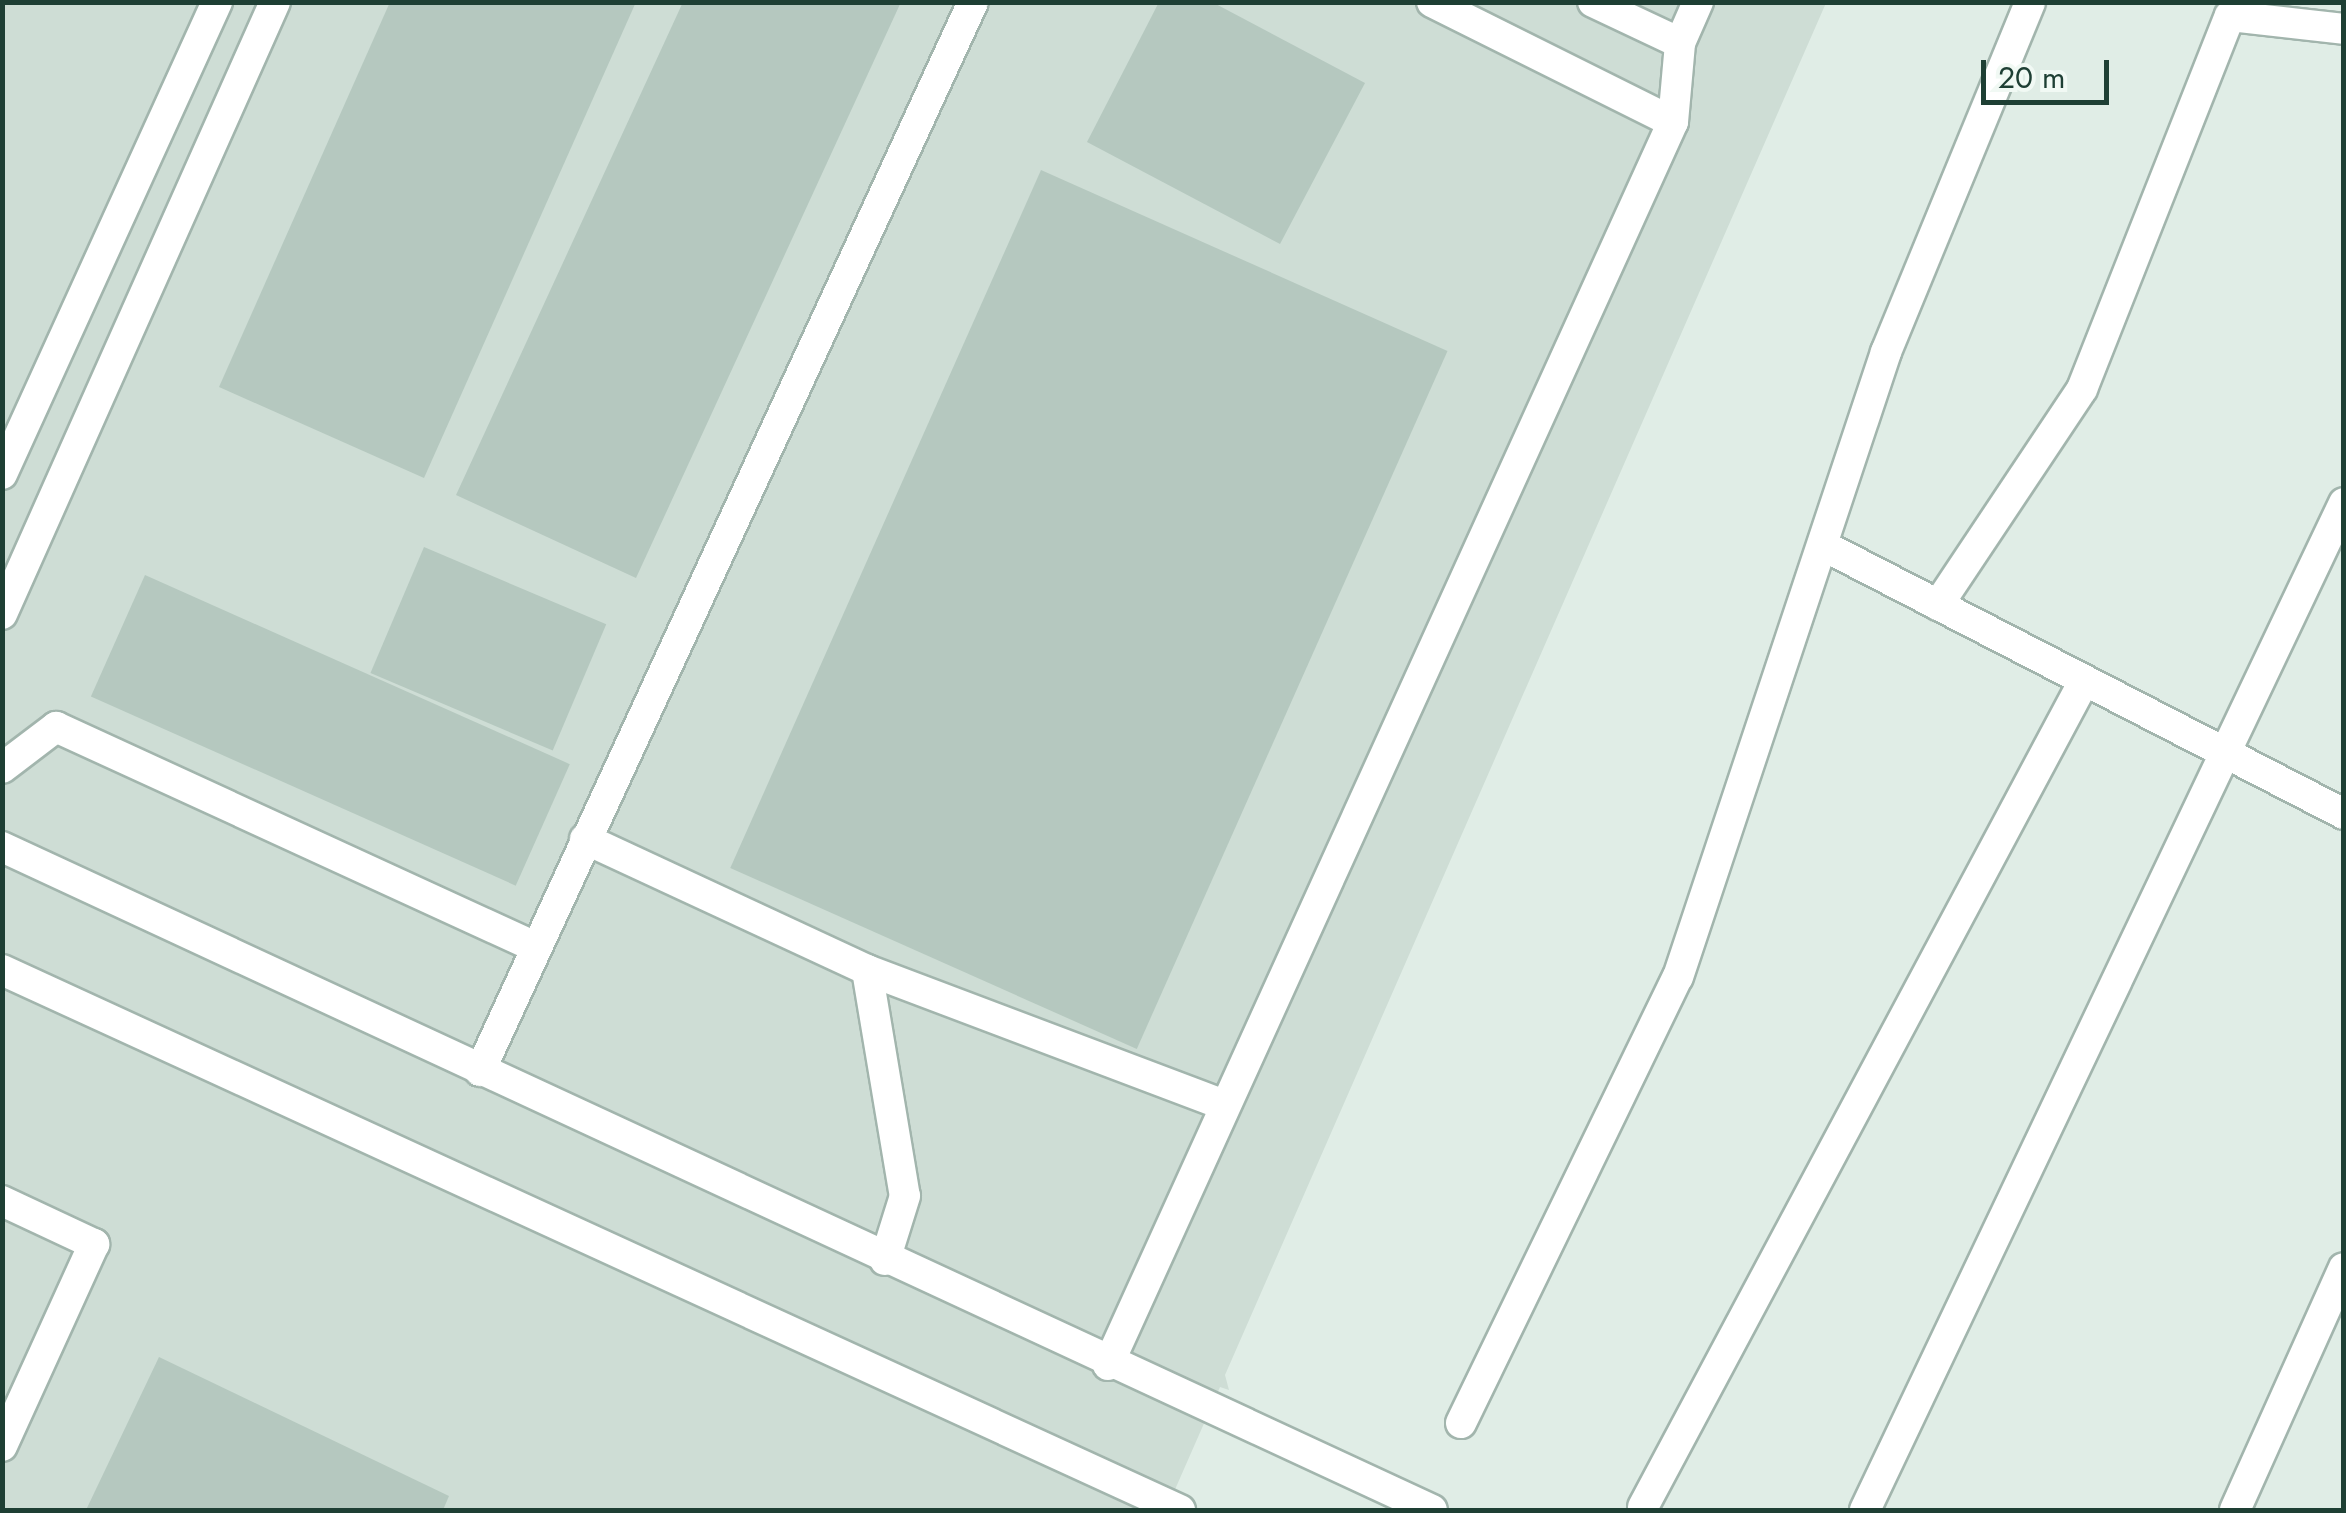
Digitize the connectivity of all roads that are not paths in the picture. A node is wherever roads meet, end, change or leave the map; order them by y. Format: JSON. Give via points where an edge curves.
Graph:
{"nodes":[{"id":1,"x":217,"y":2,"type":"edge"},
{"id":2,"x":275,"y":2,"type":"edge"},
{"id":3,"x":974,"y":2,"type":"edge"},
{"id":4,"x":1432,"y":2,"type":"edge"},
{"id":5,"x":1593,"y":2,"type":"edge"},
{"id":6,"x":1698,"y":2,"type":"edge"},
{"id":7,"x":2030,"y":2,"type":"edge"},
{"id":8,"x":2344,"y":28,"type":"edge"},
{"id":9,"x":1680,"y":43,"type":"junction"},
{"id":10,"x":1673,"y":122,"type":"junction"},
{"id":11,"x":2,"y":474,"type":"edge"},
{"id":12,"x":2344,"y":503,"type":"edge"},
{"id":13,"x":1826,"y":547,"type":"junction"},
{"id":14,"x":1938,"y":606,"type":"junction"},
{"id":15,"x":2,"y":614,"type":"edge"},
{"id":16,"x":2084,"y":681,"type":"junction"},
{"id":17,"x":2225,"y":755,"type":"junction"},
{"id":18,"x":2,"y":768,"type":"edge"},
{"id":19,"x":2344,"y":814,"type":"edge"},
{"id":20,"x":585,"y":838,"type":"junction"},
{"id":21,"x":2,"y":847,"type":"edge"},
{"id":22,"x":531,"y":945,"type":"junction"},
{"id":23,"x":2,"y":970,"type":"edge"},
{"id":24,"x":867,"y":970,"type":"junction"},
{"id":25,"x":480,"y":1071,"type":"junction"},
{"id":26,"x":1222,"y":1104,"type":"junction"},
{"id":27,"x":2,"y":1201,"type":"edge"},
{"id":28,"x":885,"y":1260,"type":"junction"},
{"id":29,"x":2344,"y":1268,"type":"edge"},
{"id":30,"x":1108,"y":1365,"type":"junction"},
{"id":31,"x":1461,"y":1423,"type":"dead end"},
{"id":32,"x":2,"y":1446,"type":"edge"},
{"id":33,"x":1643,"y":1507,"type":"dead end"},
{"id":34,"x":1180,"y":1510,"type":"edge"},
{"id":35,"x":1432,"y":1510,"type":"edge"},
{"id":36,"x":1865,"y":1510,"type":"edge"},
{"id":37,"x":2235,"y":1510,"type":"edge"}],
"edges":[{"from":1,"to":11,"type":"street"},
{"from":2,"to":15,"type":"street"},
{"from":3,"to":20,"type":"street"},
{"from":4,"to":10,"type":"street"},
{"from":5,"to":9,"type":"street"},
{"from":6,"to":9,"type":"street"},
{"from":7,"to":13,"type":"street","via":[[1886,352]]},
{"from":8,"to":14,"type":"street","via":[[2230,16],[2082,389]]},
{"from":9,"to":10,"type":"street"},
{"from":10,"to":26,"type":"street"},
{"from":12,"to":17,"type":"street"},
{"from":13,"to":14,"type":"street"},
{"from":13,"to":31,"type":"street","via":[[1678,977]]},
{"from":14,"to":16,"type":"street"},
{"from":16,"to":17,"type":"street"},
{"from":16,"to":33,"type":"street"},
{"from":17,"to":19,"type":"street"},
{"from":17,"to":36,"type":"street"},
{"from":18,"to":22,"type":"street","via":[[56,727]]},
{"from":20,"to":22,"type":"street"},
{"from":20,"to":24,"type":"street"},
{"from":21,"to":25,"type":"street"},
{"from":22,"to":25,"type":"street"},
{"from":23,"to":34,"type":"street"},
{"from":24,"to":26,"type":"street"},
{"from":24,"to":28,"type":"street","via":[[905,1196]]},
{"from":25,"to":28,"type":"street"},
{"from":26,"to":30,"type":"street"},
{"from":27,"to":32,"type":"street","via":[[94,1244]]},
{"from":28,"to":30,"type":"street"},
{"from":29,"to":37,"type":"street"},
{"from":30,"to":35,"type":"street"}]}
